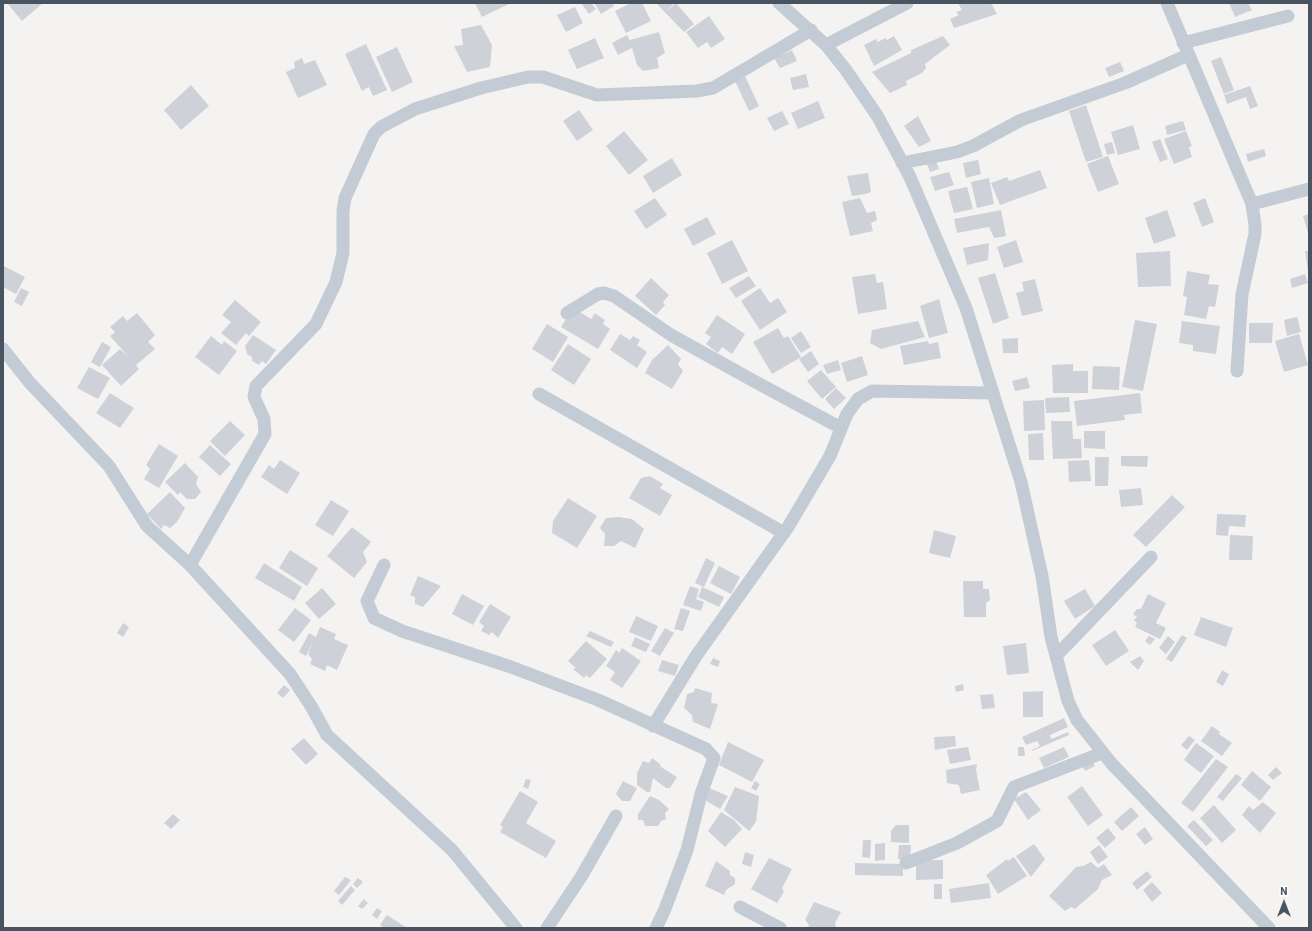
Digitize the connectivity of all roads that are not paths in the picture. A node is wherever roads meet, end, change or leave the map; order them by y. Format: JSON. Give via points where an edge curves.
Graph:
{"nodes":[{"id":1,"x":779,"y":3,"type":"edge"},
{"id":2,"x":907,"y":3,"type":"edge"},
{"id":3,"x":1167,"y":3,"type":"edge"},
{"id":4,"x":1288,"y":16,"type":"dead end"},
{"id":5,"x":811,"y":30,"type":"junction"},
{"id":6,"x":1183,"y":43,"type":"junction"},
{"id":7,"x":826,"y":45,"type":"junction"},
{"id":8,"x":1188,"y":56,"type":"junction"},
{"id":9,"x":902,"y":163,"type":"junction"},
{"id":10,"x":1309,"y":189,"type":"edge"},
{"id":11,"x":1252,"y":204,"type":"junction"},
{"id":12,"x":567,"y":313,"type":"dead end"},
{"id":13,"x":3,"y":349,"type":"edge"},
{"id":14,"x":1237,"y":371,"type":"dead end"},
{"id":15,"x":993,"y":393,"type":"junction"},
{"id":16,"x":539,"y":394,"type":"dead end"},
{"id":17,"x":841,"y":428,"type":"junction"},
{"id":18,"x":784,"y":534,"type":"junction"},
{"id":19,"x":1151,"y":557,"type":"dead end"},
{"id":20,"x":190,"y":565,"type":"junction"},
{"id":21,"x":384,"y":565,"type":"dead end"},
{"id":22,"x":1056,"y":655,"type":"junction"},
{"id":23,"x":653,"y":726,"type":"junction"},
{"id":24,"x":1102,"y":753,"type":"junction"},
{"id":25,"x":616,"y":816,"type":"dead end"},
{"id":26,"x":906,"y":863,"type":"dead end"},
{"id":27,"x":740,"y":907,"type":"dead end"},
{"id":28,"x":516,"y":928,"type":"edge"},
{"id":29,"x":547,"y":928,"type":"edge"},
{"id":30,"x":656,"y":928,"type":"edge"},
{"id":31,"x":780,"y":928,"type":"edge"},
{"id":32,"x":1269,"y":928,"type":"edge"}],
"edges":[{"from":1,"to":5,"type":"street"},
{"from":2,"to":7,"type":"street"},
{"from":3,"to":6,"type":"street"},
{"from":4,"to":6,"type":"street"},
{"from":5,"to":7,"type":"street"},
{"from":5,"to":20,"type":"street","via":[[713,88],[697,91],[597,95],[543,77],[528,77],[415,108],[382,127],[374,134],[346,198],[343,211],[342,253],[336,282],[316,324],[256,386],[254,397],[264,418],[265,434]]},
{"from":6,"to":8,"type":"street"},
{"from":7,"to":9,"type":"street","via":[[878,117]]},
{"from":8,"to":9,"type":"street","via":[[1125,83],[1021,120],[957,152]]},
{"from":8,"to":11,"type":"street"},
{"from":9,"to":15,"type":"street","via":[[966,308]]},
{"from":10,"to":11,"type":"street"},
{"from":11,"to":14,"type":"street","via":[[1255,234],[1242,294]]},
{"from":12,"to":17,"type":"street","via":[[598,294],[614,296],[671,335]]},
{"from":13,"to":20,"type":"street","via":[[30,383],[109,466],[147,526]]},
{"from":15,"to":17,"type":"street","via":[[872,390],[858,399]]},
{"from":15,"to":22,"type":"street","via":[[1021,482]]},
{"from":16,"to":18,"type":"street"},
{"from":17,"to":18,"type":"street","via":[[830,456]]},
{"from":18,"to":23,"type":"street","via":[[696,656]]},
{"from":19,"to":22,"type":"street"},
{"from":20,"to":28,"type":"street","via":[[290,674],[327,735],[452,850]]},
{"from":21,"to":23,"type":"street","via":[[367,601],[374,618],[598,700]]},
{"from":22,"to":24,"type":"street","via":[[1068,701],[1077,720]]},
{"from":23,"to":30,"type":"street","via":[[706,749],[714,758],[701,794],[687,850]]},
{"from":24,"to":26,"type":"street","via":[[1014,787],[997,821],[957,843]]},
{"from":24,"to":32,"type":"street"},
{"from":25,"to":29,"type":"street"},
{"from":27,"to":31,"type":"street"}]}
